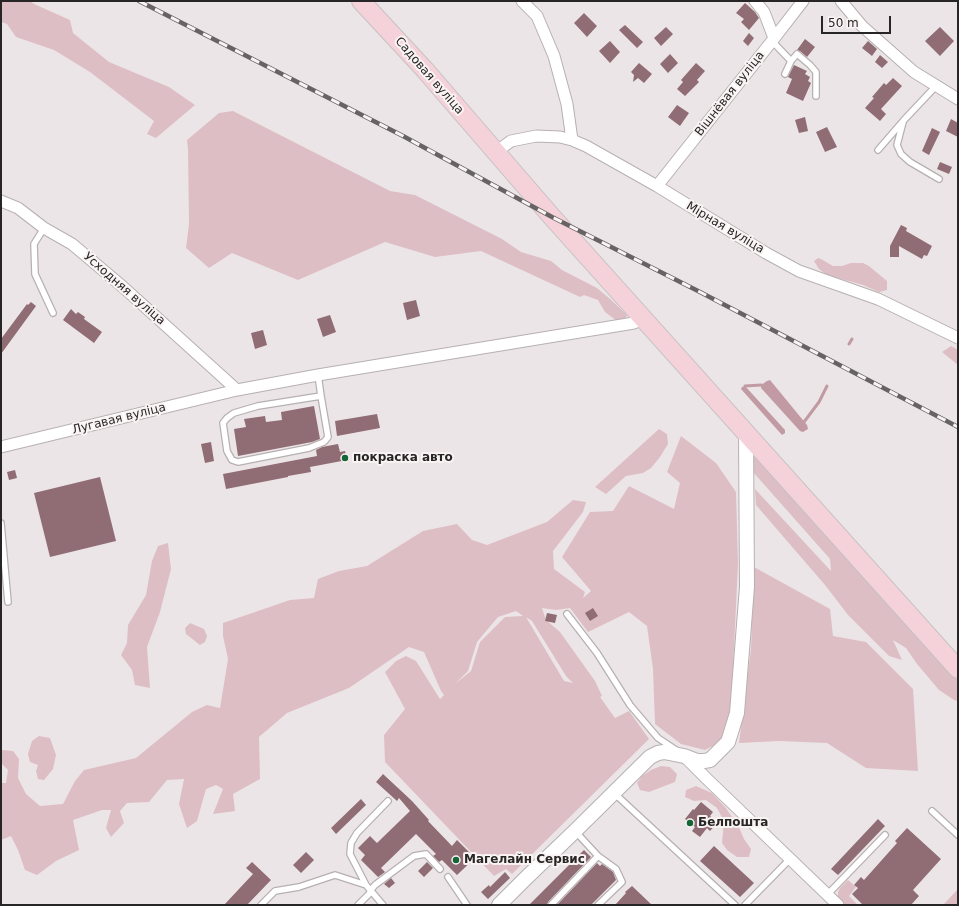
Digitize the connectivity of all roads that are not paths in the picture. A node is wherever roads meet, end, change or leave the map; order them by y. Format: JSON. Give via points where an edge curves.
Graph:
{"nodes":[{"id":1,"x":362,"y":1,"type":"edge"},
{"id":2,"x":522,"y":1,"type":"edge"},
{"id":3,"x":755,"y":1,"type":"edge"},
{"id":4,"x":803,"y":1,"type":"edge"},
{"id":5,"x":841,"y":1,"type":"edge"},
{"id":6,"x":773,"y":40,"type":"junction"},
{"id":7,"x":791,"y":61,"type":"junction"},
{"id":8,"x":785,"y":74,"type":"dead end"},
{"id":9,"x":936,"y":86,"type":"junction"},
{"id":10,"x":816,"y":96,"type":"dead end"},
{"id":11,"x":958,"y":99,"type":"edge"},
{"id":12,"x":904,"y":120,"type":"junction"},
{"id":13,"x":572,"y":140,"type":"junction"},
{"id":14,"x":878,"y":150,"type":"dead end"},
{"id":15,"x":496,"y":152,"type":"junction"},
{"id":16,"x":939,"y":179,"type":"dead end"},
{"id":17,"x":657,"y":186,"type":"junction"},
{"id":18,"x":1,"y":201,"type":"edge"},
{"id":19,"x":44,"y":228,"type":"junction"},
{"id":20,"x":53,"y":313,"type":"dead end"},
{"id":21,"x":644,"y":319,"type":"junction"},
{"id":22,"x":958,"y":338,"type":"edge"},
{"id":23,"x":318,"y":374,"type":"junction"},
{"id":24,"x":237,"y":390,"type":"junction"},
{"id":25,"x":321,"y":396,"type":"junction"},
{"id":26,"x":746,"y":432,"type":"junction"},
{"id":27,"x":1,"y":447,"type":"edge"},
{"id":28,"x":1,"y":522,"type":"edge"},
{"id":29,"x":8,"y":602,"type":"dead end"},
{"id":30,"x":567,"y":614,"type":"dead end"},
{"id":31,"x":958,"y":669,"type":"edge"},
{"id":32,"x":684,"y":756,"type":"junction"},
{"id":33,"x":710,"y":760,"type":"junction"},
{"id":34,"x":708,"y":779,"type":"junction"},
{"id":35,"x":614,"y":792,"type":"junction"},
{"id":36,"x":388,"y":801,"type":"dead end"},
{"id":37,"x":932,"y":811,"type":"dead end"},
{"id":38,"x":575,"y":831,"type":"junction"},
{"id":39,"x":885,"y":835,"type":"dead end"},
{"id":40,"x":958,"y":835,"type":"edge"},
{"id":41,"x":598,"y":856,"type":"junction"},
{"id":42,"x":790,"y":859,"type":"junction"},
{"id":43,"x":440,"y":869,"type":"dead end"},
{"id":44,"x":448,"y":878,"type":"dead end"},
{"id":45,"x":366,"y":885,"type":"junction"},
{"id":46,"x":370,"y":891,"type":"junction"},
{"id":47,"x":827,"y":895,"type":"junction"},
{"id":48,"x":261,"y":905,"type":"edge"},
{"id":49,"x":358,"y":905,"type":"edge"},
{"id":50,"x":383,"y":905,"type":"edge"},
{"id":51,"x":467,"y":905,"type":"edge"},
{"id":52,"x":499,"y":905,"type":"edge"},
{"id":53,"x":551,"y":905,"type":"edge"},
{"id":54,"x":598,"y":905,"type":"edge"},
{"id":55,"x":735,"y":905,"type":"edge"},
{"id":56,"x":745,"y":905,"type":"edge"},
{"id":57,"x":838,"y":905,"type":"edge"}],
"edges":[{"from":1,"to":15,"type":"main road","name":"Садовая вуліца"},
{"from":2,"to":13,"type":"street","via":[[537,16],[554,56],[567,104]]},
{"from":3,"to":6,"type":"street","via":[[764,12]]},
{"from":4,"to":6,"type":"street","name":"Вішнёвая вуліца"},
{"from":5,"to":9,"type":"street","via":[[862,26],[914,72]]},
{"from":6,"to":7,"type":"lane"},
{"from":6,"to":17,"type":"street","name":"Вішнёвая вуліца"},
{"from":7,"to":8,"type":"lane"},
{"from":7,"to":10,"type":"lane","via":[[797,54],[816,72]]},
{"from":9,"to":11,"type":"street"},
{"from":9,"to":12,"type":"lane"},
{"from":12,"to":14,"type":"lane"},
{"from":12,"to":16,"type":"lane","via":[[897,145],[901,154]]},
{"from":13,"to":15,"type":"street","name":"Мірная вуліца","via":[[536,136],[511,141]]},
{"from":13,"to":17,"type":"street","name":"Мірная вуліца"},
{"from":15,"to":21,"type":"main road","name":"Садовая вуліца"},
{"from":17,"to":22,"type":"street","name":"Мірная вуліца","via":[[799,271],[878,300]]},
{"from":18,"to":19,"type":"street","name":"Усходняя вуліца","via":[[18,208]]},
{"from":19,"to":20,"type":"lane","via":[[34,244],[35,274]]},
{"from":19,"to":24,"type":"street","name":"Усходняя вуліца","via":[[72,244]]},
{"from":21,"to":23,"type":"street","name":"Лугавая вуліца","via":[[634,323]]},
{"from":21,"to":26,"type":"main road","name":"Садовая вуліца"},
{"from":23,"to":24,"type":"street","name":"Лугавая вуліца"},
{"from":23,"to":25,"type":"lane"},
{"from":24,"to":27,"type":"street","name":"Лугавая вуліца"},
{"from":25,"to":25,"type":"lane","via":[[328,437],[324,442],[309,448],[238,462],[232,460],[227,451],[223,423],[227,418],[234,413],[258,406]]},
{"from":26,"to":31,"type":"main road","name":"Садовая вуліца"},
{"from":26,"to":33,"type":"street","via":[[747,587],[737,713],[728,742]]},
{"from":28,"to":29,"type":"lane"},
{"from":30,"to":32,"type":"lane","via":[[597,653],[630,705],[658,738]]},
{"from":32,"to":33,"type":"street","via":[[697,761]]},
{"from":32,"to":34,"type":"street"},
{"from":32,"to":35,"type":"street","via":[[664,752],[650,757]]},
{"from":33,"to":34,"type":"street"},
{"from":34,"to":42,"type":"street"},
{"from":35,"to":38,"type":"street"},
{"from":35,"to":55,"type":"lane"},
{"from":36,"to":45,"type":"lane","via":[[357,833],[351,843],[350,854]]},
{"from":37,"to":40,"type":"lane"},
{"from":38,"to":41,"type":"lane"},
{"from":38,"to":52,"type":"street"},
{"from":39,"to":47,"type":"lane"},
{"from":41,"to":53,"type":"lane"},
{"from":41,"to":54,"type":"lane","via":[[616,868],[622,882]]},
{"from":42,"to":47,"type":"street"},
{"from":42,"to":56,"type":"lane"},
{"from":43,"to":46,"type":"lane","via":[[426,854],[414,856]]},
{"from":44,"to":51,"type":"lane"},
{"from":45,"to":46,"type":"lane"},
{"from":45,"to":48,"type":"lane","via":[[336,875],[300,887],[274,892]]},
{"from":46,"to":49,"type":"lane"},
{"from":46,"to":50,"type":"lane"},
{"from":47,"to":57,"type":"street"}]}
